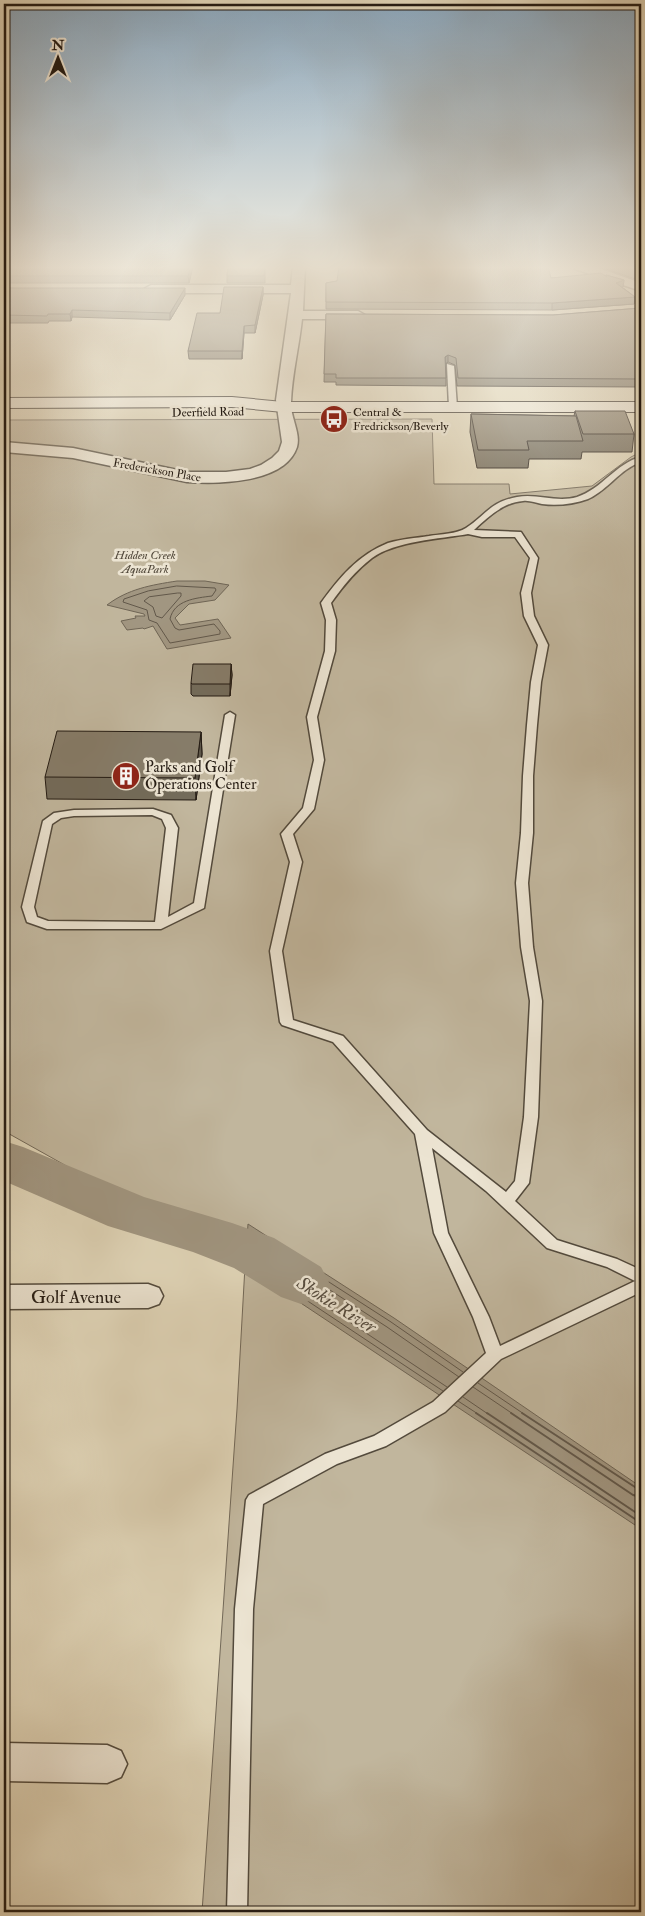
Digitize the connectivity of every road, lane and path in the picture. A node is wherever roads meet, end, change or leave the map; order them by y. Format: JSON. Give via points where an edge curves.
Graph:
{"nodes":[{"id":1,"x":290,"y":355,"type":"edge"},
{"id":2,"x":450,"y":366,"type":"edge"},
{"id":3,"x":4,"y":402,"type":"edge"},
{"id":4,"x":283,"y":407,"type":"junction"},
{"id":5,"x":453,"y":407,"type":"junction"},
{"id":6,"x":641,"y":407,"type":"edge"},
{"id":7,"x":4,"y":413,"type":"edge"},
{"id":8,"x":4,"y":447,"type":"edge"},
{"id":9,"x":641,"y":459,"type":"edge"},
{"id":10,"x":468,"y":531,"type":"junction"},
{"id":11,"x":230,"y":715,"type":"dead end"},
{"id":12,"x":161,"y":925,"type":"junction"},
{"id":13,"x":422,"y":1133,"type":"junction"},
{"id":14,"x":506,"y":1201,"type":"junction"},
{"id":15,"x":641,"y":1277,"type":"edge"},
{"id":16,"x":641,"y":1285,"type":"edge"},
{"id":17,"x":148,"y":1296,"type":"dead end"},
{"id":18,"x":4,"y":1297,"type":"edge"},
{"id":19,"x":495,"y":1355,"type":"junction"},
{"id":20,"x":4,"y":1762,"type":"edge"},
{"id":21,"x":107,"y":1764,"type":"dead end"},
{"id":22,"x":237,"y":1912,"type":"edge"}],
"edges":[{"from":1,"to":4,"type":"street","name":"Frederickson Place"},
{"from":2,"to":5,"type":"lane"},
{"from":3,"to":4,"type":"main road","name":"Deerfield Road","via":[[232,402]]},
{"from":4,"to":5,"type":"main road"},
{"from":4,"to":7,"type":"main road","name":"Deerfield Road","via":[[233,414]]},
{"from":4,"to":8,"type":"street","name":"Frederickson Place","via":[[291,445],[286,454],[263,470],[240,476],[186,477],[63,452]]},
{"from":5,"to":6,"type":"main road"},
{"from":9,"to":10,"type":"lane","via":[[630,464],[601,489],[586,496],[573,501],[524,498],[507,502],[491,509]]},
{"from":10,"to":13,"type":"lane","via":[[392,544],[370,555],[344,578],[326,602],[331,620],[330,651],[312,717],[319,760],[308,809],[288,834],[296,862],[276,951],[287,1022],[338,1039]]},
{"from":10,"to":14,"type":"lane","via":[[518,534],[534,558],[526,593],[529,616],[543,645],[533,708],[522,883],[527,947],[536,1001],[531,1117],[522,1183]]},
{"from":11,"to":12,"type":"lane","via":[[200,905]]},
{"from":12,"to":12,"type":"lane","via":[[47,925],[31,919],[28,906],[47,823],[58,815],[74,813],[153,812],[167,817],[172,828]]},
{"from":13,"to":14,"type":"lane"},
{"from":13,"to":19,"type":"lane","via":[[441,1234],[481,1317]]},
{"from":14,"to":15,"type":"lane","via":[[552,1244],[612,1263]]},
{"from":16,"to":19,"type":"lane"},
{"from":17,"to":18,"type":"street","name":"Golf Avenue"},
{"from":19,"to":22,"type":"lane","via":[[439,1407],[380,1441],[331,1459],[255,1500],[244,1609]]},
{"from":20,"to":21,"type":"street"}]}
